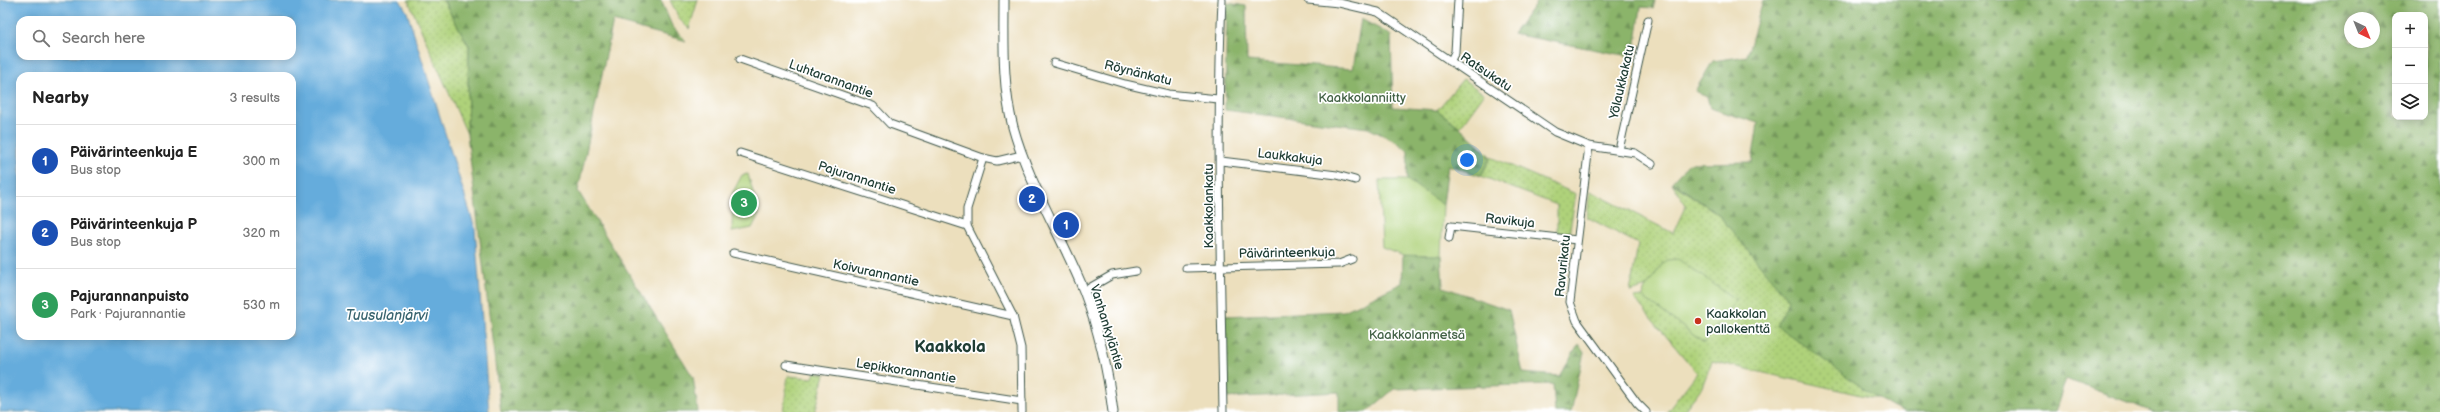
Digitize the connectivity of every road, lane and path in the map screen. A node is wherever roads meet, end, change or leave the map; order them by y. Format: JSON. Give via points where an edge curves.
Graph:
{"nodes":[{"id":1,"x":1004,"y":0,"type":"edge"},
{"id":2,"x":1222,"y":0,"type":"edge"},
{"id":3,"x":1308,"y":0,"type":"edge"},
{"id":4,"x":1458,"y":0,"type":"edge"},
{"id":5,"x":1648,"y":20,"type":"dead end"},
{"id":6,"x":740,"y":59,"type":"dead end"},
{"id":7,"x":1450,"y":62,"type":"junction"},
{"id":8,"x":1054,"y":63,"type":"dead end"},
{"id":9,"x":1218,"y":99,"type":"junction"},
{"id":10,"x":1590,"y":146,"type":"junction"},
{"id":11,"x":1619,"y":150,"type":"junction"},
{"id":12,"x":740,"y":153,"type":"dead end"},
{"id":13,"x":1022,"y":155,"type":"junction"},
{"id":14,"x":982,"y":158,"type":"junction"},
{"id":15,"x":1221,"y":161,"type":"junction"},
{"id":16,"x":1652,"y":164,"type":"dead end"},
{"id":17,"x":1355,"y":180,"type":"dead end"},
{"id":18,"x":967,"y":226,"type":"junction"},
{"id":19,"x":1449,"y":238,"type":"dead end"},
{"id":20,"x":1577,"y":240,"type":"junction"},
{"id":21,"x":733,"y":253,"type":"dead end"},
{"id":22,"x":1352,"y":259,"type":"dead end"},
{"id":23,"x":1221,"y":266,"type":"junction"},
{"id":24,"x":1186,"y":268,"type":"dead end"},
{"id":25,"x":1136,"y":271,"type":"dead end"},
{"id":26,"x":1084,"y":291,"type":"junction"},
{"id":27,"x":1013,"y":316,"type":"junction"},
{"id":28,"x":786,"y":365,"type":"dead end"},
{"id":29,"x":1022,"y":401,"type":"junction"},
{"id":30,"x":1022,"y":412,"type":"edge"},
{"id":31,"x":1113,"y":412,"type":"edge"},
{"id":32,"x":1223,"y":412,"type":"edge"},
{"id":33,"x":1646,"y":412,"type":"edge"}],
"edges":[{"from":1,"to":13,"type":"street","name":"Vanhankyläntie","via":[[1004,77],[1013,125]]},
{"from":2,"to":9,"type":"street","name":"Kaakkolankatu"},
{"from":3,"to":7,"type":"street","name":"Ratsukatu","via":[[1339,3],[1378,12]]},
{"from":4,"to":7,"type":"street","via":[[1455,52]]},
{"from":5,"to":11,"type":"street","name":"Yölaukkakatu"},
{"from":6,"to":14,"type":"street","name":"Luhtarannantie","via":[[873,106],[890,124]]},
{"from":7,"to":10,"type":"street","name":"Ratsukatu","via":[[1555,132]]},
{"from":8,"to":9,"type":"street","name":"Röynänkatu","via":[[1168,94]]},
{"from":9,"to":15,"type":"street","name":"Kaakkolankatu"},
{"from":10,"to":11,"type":"street","name":"Ratsukatu"},
{"from":10,"to":20,"type":"street","name":"Ravurikatu"},
{"from":11,"to":16,"type":"street","name":"Ratsukatu","via":[[1635,154]]},
{"from":12,"to":18,"type":"street","name":"Pajurannantie"},
{"from":13,"to":14,"type":"street","name":"Luhtarannantie","via":[[998,161]]},
{"from":13,"to":26,"type":"street","name":"Vanhankyläntie"},
{"from":14,"to":18,"type":"street","via":[[967,209]]},
{"from":15,"to":17,"type":"street","name":"Laukkakuja","via":[[1337,175]]},
{"from":15,"to":23,"type":"street","name":"Kaakkolankatu"},
{"from":18,"to":27,"type":"street"},
{"from":19,"to":20,"type":"street","name":"Ravikuja","via":[[1451,226]]},
{"from":20,"to":33,"type":"street","name":"Ravurikatu","via":[[1570,291],[1572,311]]},
{"from":21,"to":27,"type":"street","name":"Koivurannantie"},
{"from":22,"to":23,"type":"street","name":"Päivärinteenkuja","via":[[1339,264]]},
{"from":23,"to":24,"type":"street","name":"Päivärinteenkuja"},
{"from":23,"to":32,"type":"street","name":"Kaakkolankatu"},
{"from":25,"to":26,"type":"street","via":[[1112,275]]},
{"from":26,"to":31,"type":"street","name":"Vanhankyläntie","via":[[1109,377]]},
{"from":27,"to":29,"type":"street","via":[[1021,348]]},
{"from":28,"to":29,"type":"street","name":"Lepikkorannantie"},
{"from":29,"to":30,"type":"street"}]}
